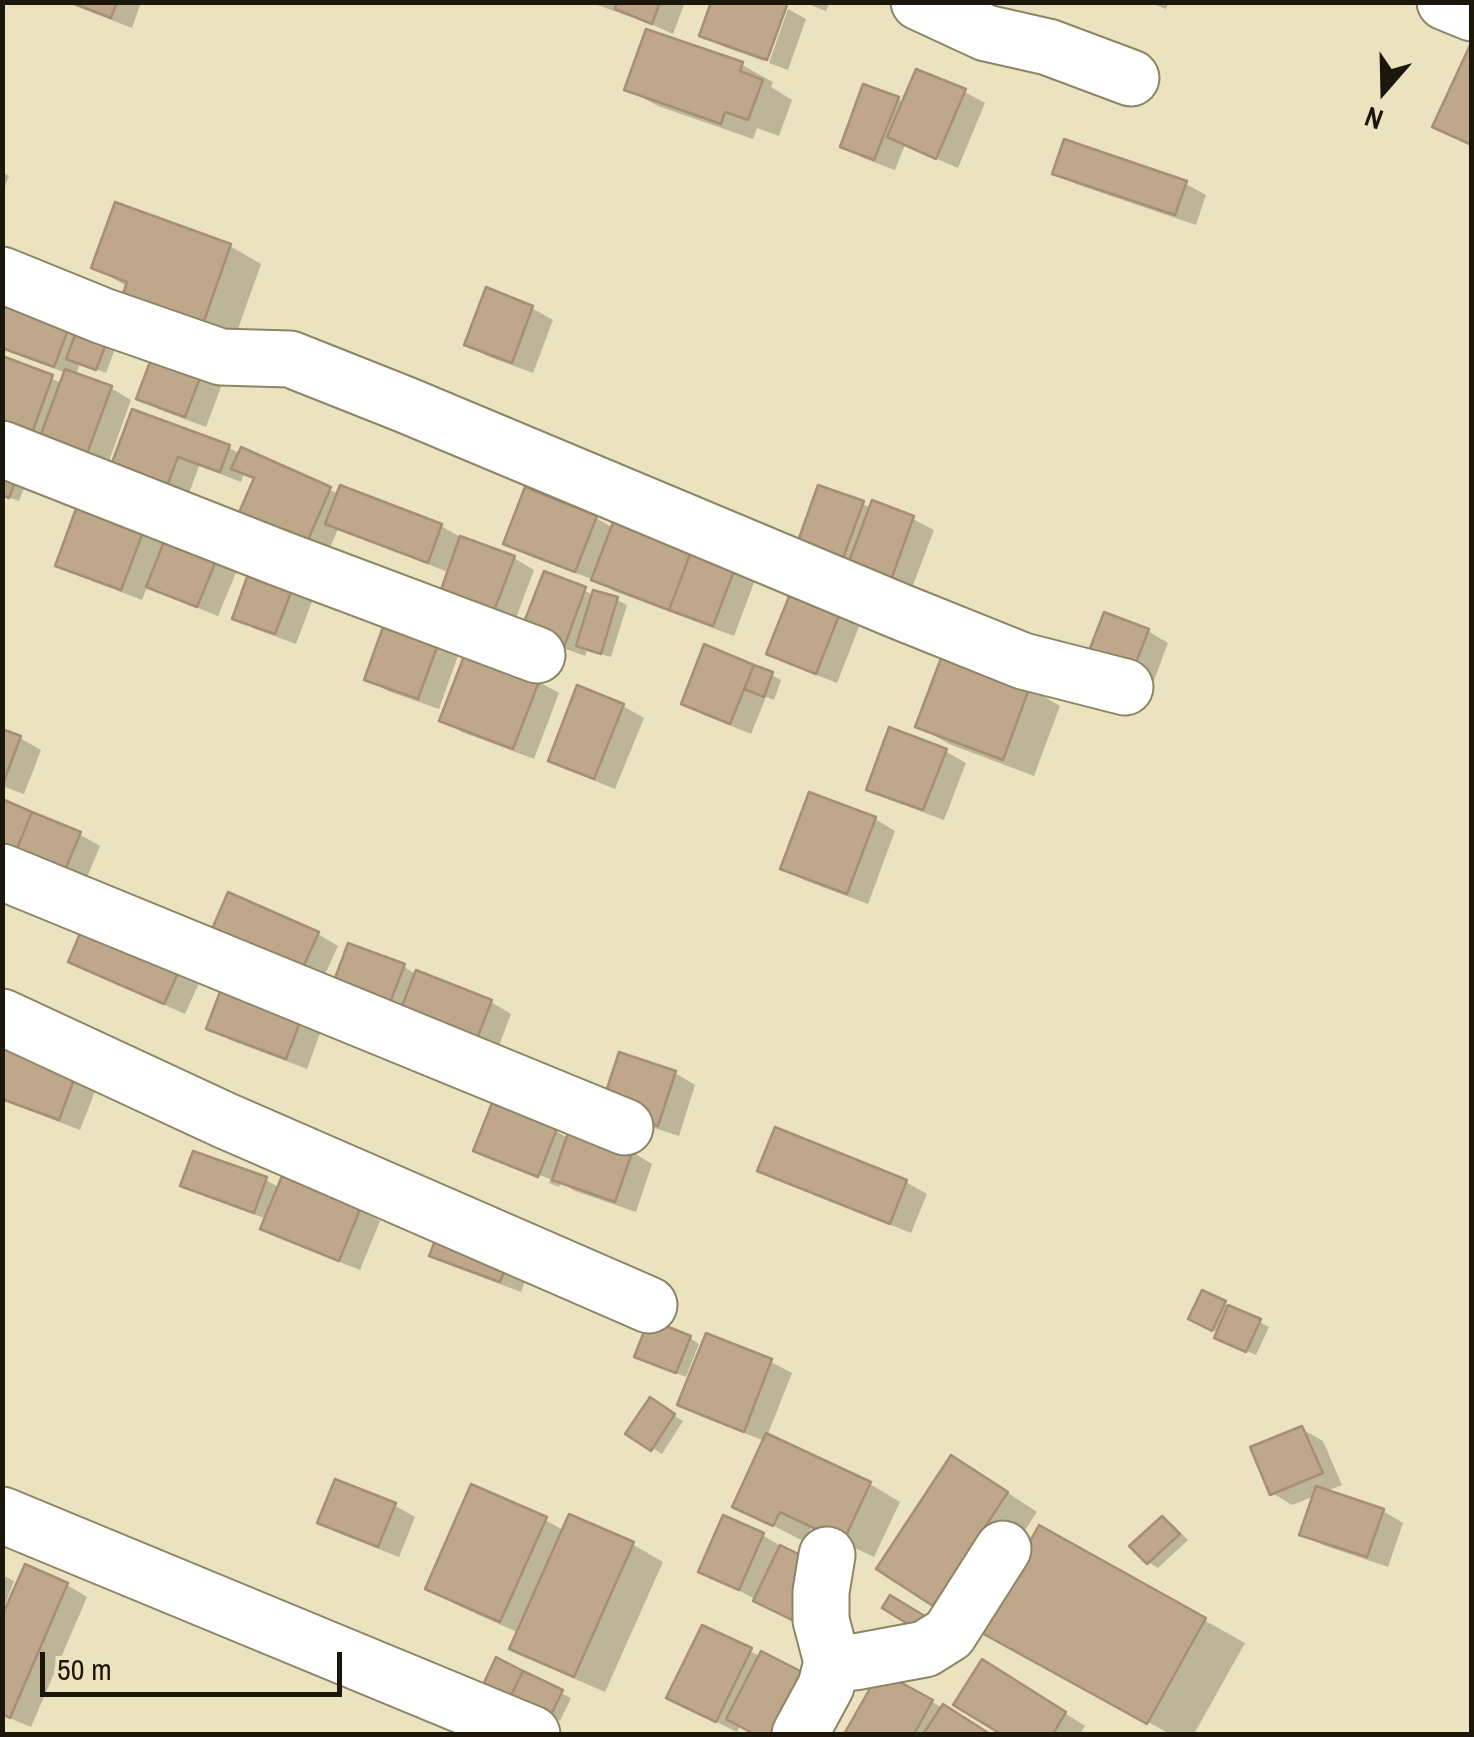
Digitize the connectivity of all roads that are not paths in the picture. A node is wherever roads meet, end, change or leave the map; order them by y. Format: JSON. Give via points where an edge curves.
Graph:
{"nodes":[{"id":1,"x":919,"y":2,"type":"edge"},
{"id":2,"x":1445,"y":2,"type":"edge"},
{"id":3,"x":1472,"y":13,"type":"edge"},
{"id":4,"x":1130,"y":78,"type":"dead end"},
{"id":5,"x":2,"y":275,"type":"edge"},
{"id":6,"x":2,"y":449,"type":"edge"},
{"id":7,"x":537,"y":655,"type":"dead end"},
{"id":8,"x":1124,"y":687,"type":"dead end"},
{"id":9,"x":2,"y":872,"type":"edge"},
{"id":10,"x":2,"y":1017,"type":"edge"},
{"id":11,"x":625,"y":1127,"type":"dead end"},
{"id":12,"x":649,"y":1305,"type":"dead end"},
{"id":13,"x":2,"y":1515,"type":"edge"},
{"id":14,"x":1002,"y":1549,"type":"dead end"},
{"id":15,"x":827,"y":1555,"type":"dead end"},
{"id":16,"x":832,"y":1662,"type":"junction"},
{"id":17,"x":532,"y":1734,"type":"edge"},
{"id":18,"x":800,"y":1734,"type":"edge"}],
"edges":[{"from":1,"to":4,"type":"street","via":[[986,32]]},
{"from":2,"to":3,"type":"street"},
{"from":5,"to":8,"type":"street","via":[[221,357],[290,360],[1023,660]]},
{"from":6,"to":7,"type":"street"},
{"from":9,"to":11,"type":"street"},
{"from":10,"to":12,"type":"street"},
{"from":13,"to":17,"type":"street"},
{"from":14,"to":16,"type":"street","via":[[949,1634],[925,1650]]},
{"from":15,"to":16,"type":"street","via":[[821,1620]]},
{"from":16,"to":18,"type":"street"}]}
